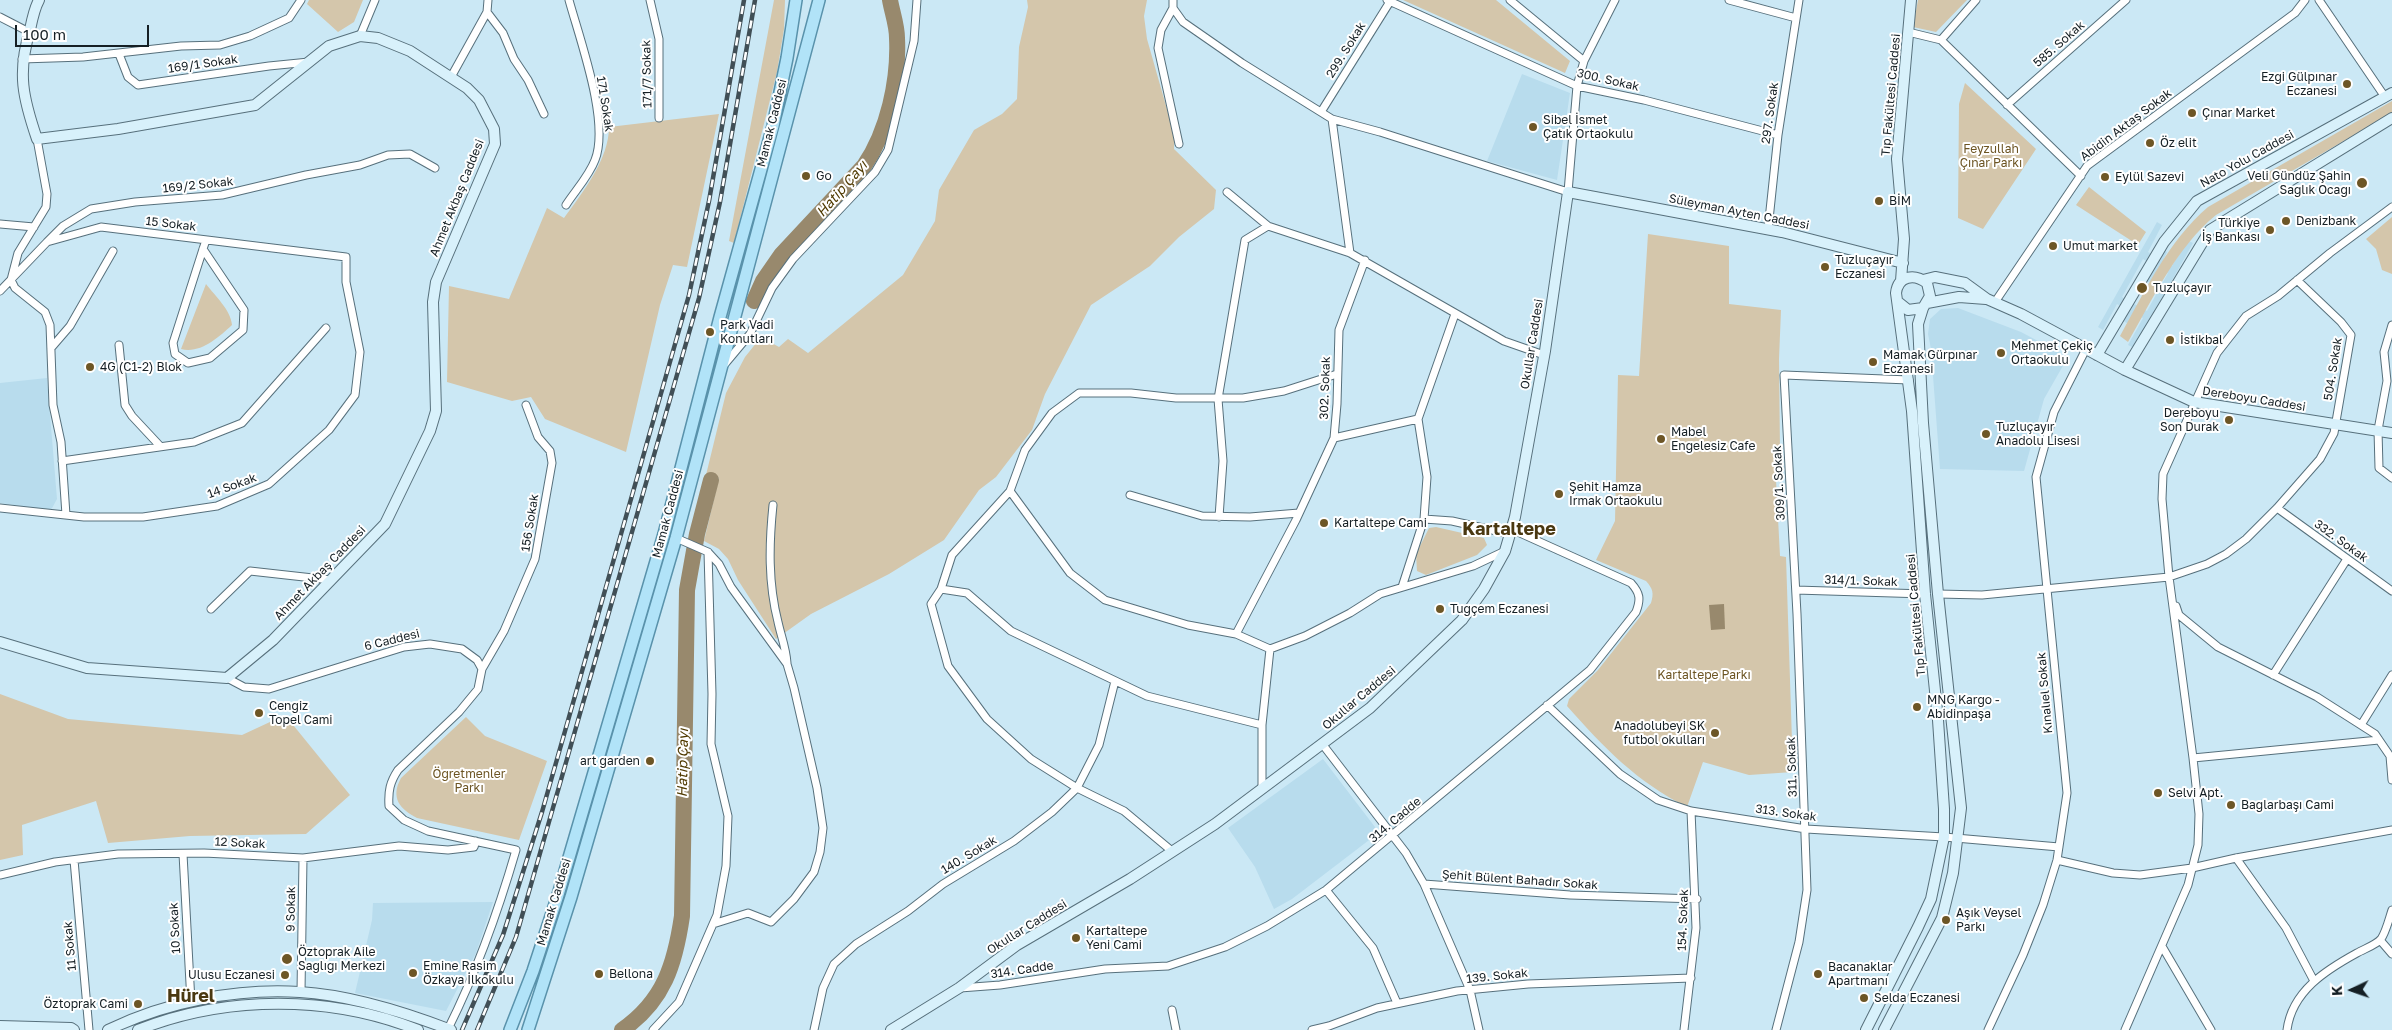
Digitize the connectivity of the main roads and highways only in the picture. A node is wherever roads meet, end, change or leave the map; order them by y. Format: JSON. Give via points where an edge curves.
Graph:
{"nodes":[{"id":1,"x":39,"y":0,"type":"edge"},
{"id":2,"x":796,"y":0,"type":"edge"},
{"id":3,"x":820,"y":0,"type":"edge"},
{"id":4,"x":1911,"y":0,"type":"edge"},
{"id":5,"x":2389,"y":95,"type":"edge"},
{"id":6,"x":2392,"y":118,"type":"edge"},
{"id":7,"x":1568,"y":192,"type":"joint"},
{"id":8,"x":1903,"y":263,"type":"junction"},
{"id":9,"x":1923,"y":280,"type":"junction"},
{"id":10,"x":1901,"y":281,"type":"junction"},
{"id":11,"x":1991,"y":300,"type":"junction"},
{"id":12,"x":1898,"y":302,"type":"junction"},
{"id":13,"x":1925,"y":305,"type":"junction"},
{"id":14,"x":2097,"y":355,"type":"junction"},
{"id":15,"x":2126,"y":370,"type":"junction"},
{"id":16,"x":2392,"y":433,"type":"edge"},
{"id":17,"x":0,"y":642,"type":"edge"},
{"id":18,"x":226,"y":678,"type":"joint"},
{"id":19,"x":0,"y":1026,"type":"edge"},
{"id":20,"x":413,"y":1029,"type":"edge"},
{"id":21,"x":450,"y":1029,"type":"edge"},
{"id":22,"x":74,"y":1030,"type":"edge"},
{"id":23,"x":108,"y":1030,"type":"edge"},
{"id":24,"x":138,"y":1030,"type":"edge"},
{"id":25,"x":510,"y":1030,"type":"edge"},
{"id":26,"x":528,"y":1030,"type":"edge"},
{"id":27,"x":891,"y":1030,"type":"edge"},
{"id":28,"x":1866,"y":1030,"type":"edge"},
{"id":29,"x":1884,"y":1030,"type":"edge"}],
"edges":[{"from":1,"to":18,"type":"main road","name":"Ahmet Akbaş Caddesi","via":[[22,59],[25,102],[37,140],[255,105],[329,46],[360,36],[378,38],[410,51],[467,88],[479,100],[494,129],[495,144],[436,282],[433,302],[436,411],[430,431],[386,524],[273,640]]},
{"from":2,"to":25,"type":"main road","name":"Mamak Caddesi","via":[[788,58],[773,126],[664,534],[558,895]]},
{"from":3,"to":26,"type":"main road","name":"Mamak Caddesi","via":[[676,538],[571,897]]},
{"from":4,"to":8,"type":"main road","name":"Tıp Fakültesi Caddesi","via":[[1897,159]]},
{"from":5,"to":14,"type":"main road","name":"Nato Yolu Caddesi","via":[[2197,201],[2164,242]]},
{"from":6,"to":15,"type":"main road","via":[[2210,230]]},
{"from":7,"to":8,"type":"main road","name":"Süleyman Ayten Caddesi","via":[[1768,229]]},
{"from":7,"to":27,"type":"main road","name":"Okullar Caddesi","via":[[1544,355],[1511,532],[1505,551],[1484,589],[1462,620],[1370,708],[1216,824],[1017,945],[960,988]]},
{"from":8,"to":10,"type":"main road","name":"Tıp Fakültesi Caddesi"},
{"from":9,"to":10,"type":"main road","via":[[1912,277]]},
{"from":9,"to":11,"type":"main road","via":[[1935,276],[1952,279],[1965,283]]},
{"from":9,"to":13,"type":"main road","via":[[1930,291]]},
{"from":10,"to":12,"type":"main road","via":[[1896,289]]},
{"from":11,"to":13,"type":"main road","via":[[1959,296]]},
{"from":11,"to":14,"type":"main road","name":"Dereboyu Caddesi"},
{"from":12,"to":13,"type":"main road","via":[[1908,310]]},
{"from":12,"to":28,"type":"main road","name":"Tıp Fakültesi Caddesi","via":[[1909,380],[1938,720],[1944,837],[1931,899]]},
{"from":13,"to":29,"type":"main road","via":[[1918,324],[1923,423],[1961,808],[1954,873],[1942,918]]},
{"from":14,"to":15,"type":"main road","name":"Dereboyu Caddesi"},
{"from":15,"to":16,"type":"main road","name":"Dereboyu Caddesi","via":[[2194,402]]},
{"from":17,"to":18,"type":"main road","name":"6 Caddesi","via":[[87,668]]},
{"from":19,"to":22,"type":"main road"},
{"from":20,"to":24,"type":"main road","via":[[329,1007],[267,1004],[205,1010]]},
{"from":21,"to":23,"type":"main road","via":[[370,1004],[301,992],[240,994],[191,1002]]}]}
